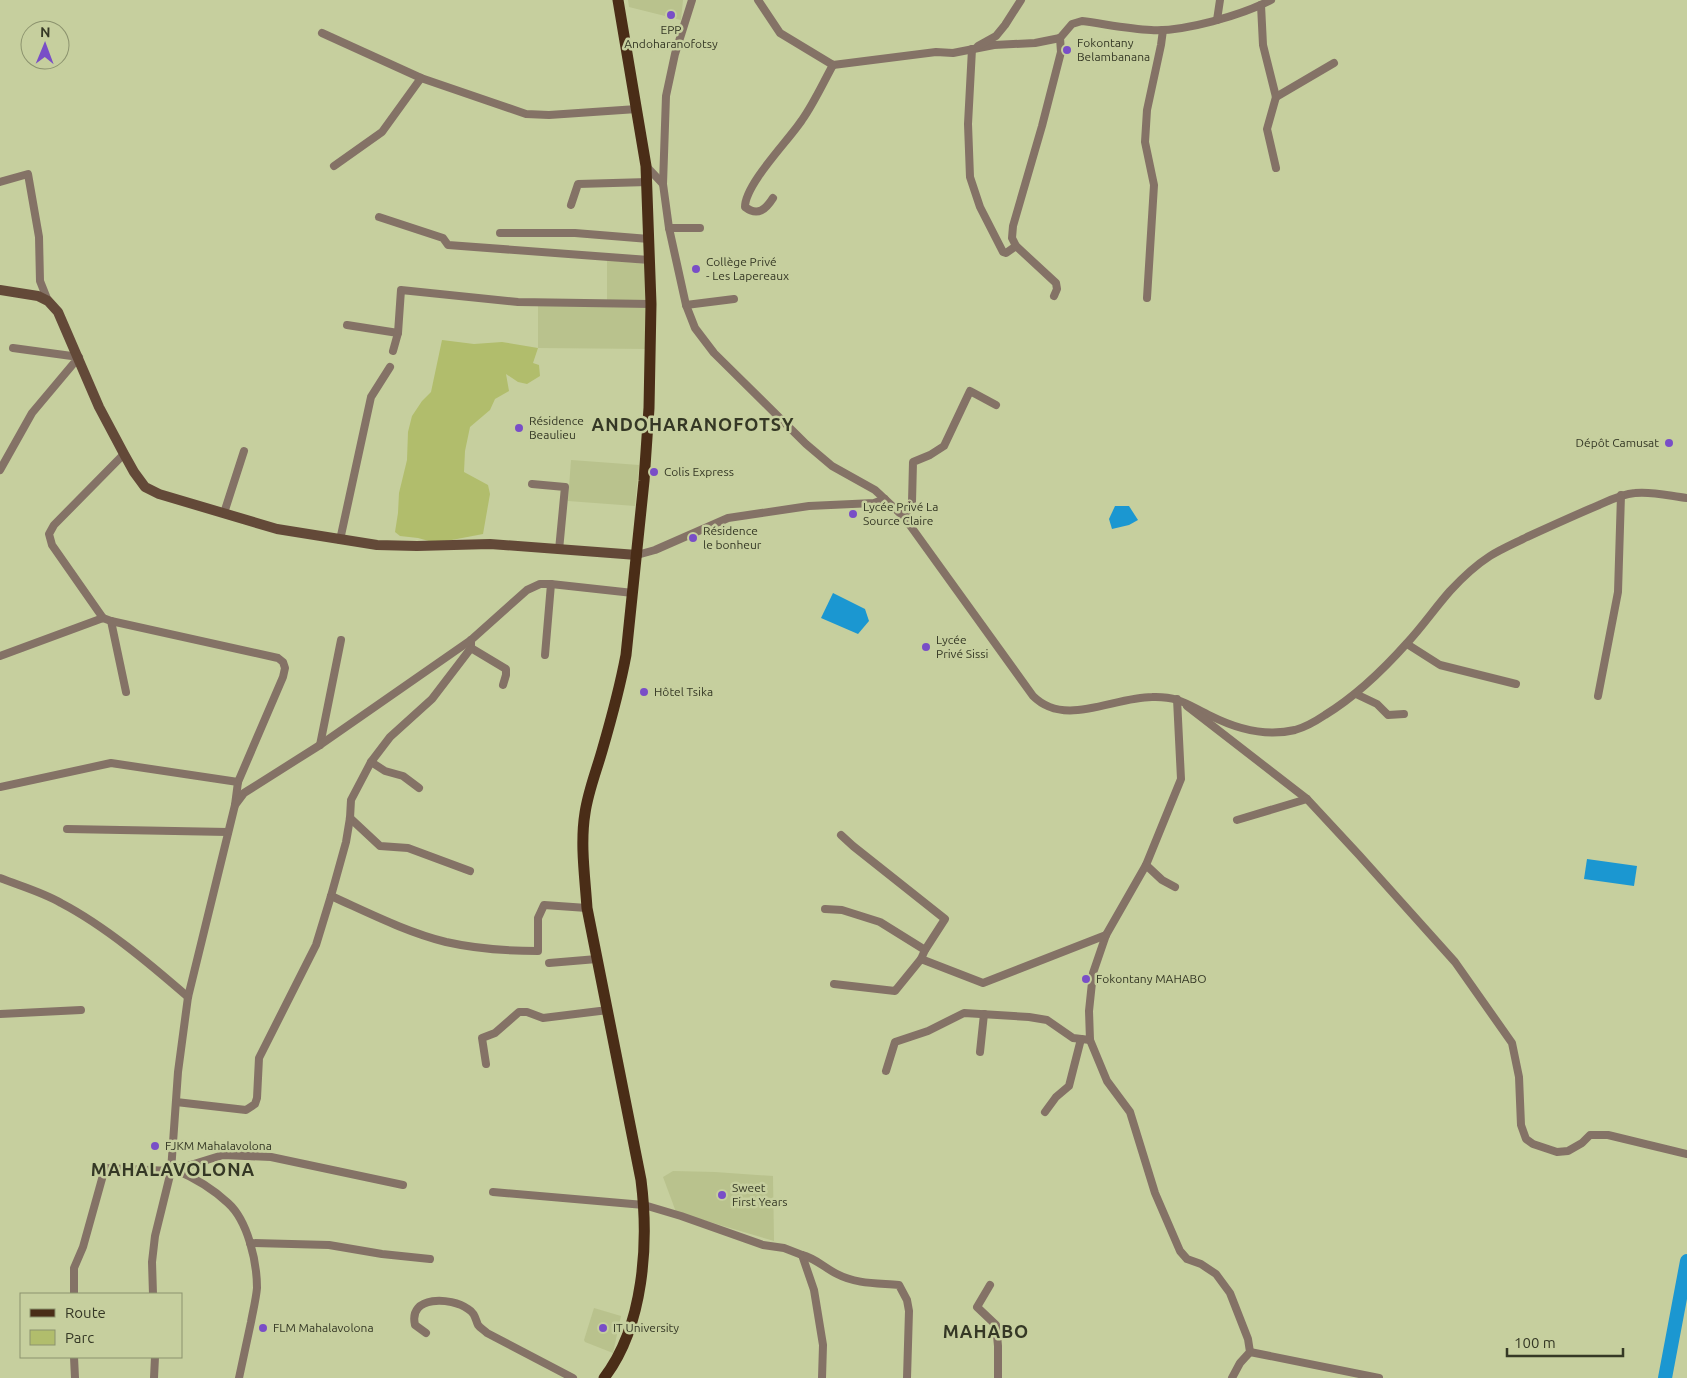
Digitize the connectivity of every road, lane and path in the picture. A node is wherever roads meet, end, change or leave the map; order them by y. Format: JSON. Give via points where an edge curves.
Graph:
{"nodes":[{"id":1,"x":618,"y":0,"type":"edge"},
{"id":2,"x":692,"y":0,"type":"edge"},
{"id":3,"x":758,"y":0,"type":"edge"},
{"id":4,"x":1021,"y":0,"type":"edge"},
{"id":5,"x":1220,"y":0,"type":"edge"},
{"id":6,"x":1271,"y":0,"type":"edge"},
{"id":7,"x":1261,"y":5,"type":"junction"},
{"id":8,"x":1217,"y":20,"type":"junction"},
{"id":9,"x":1163,"y":30,"type":"junction"},
{"id":10,"x":322,"y":33,"type":"dead end"},
{"id":11,"x":1060,"y":38,"type":"junction"},
{"id":12,"x":972,"y":49,"type":"junction"},
{"id":13,"x":1334,"y":63,"type":"dead end"},
{"id":14,"x":832,"y":65,"type":"junction"},
{"id":15,"x":421,"y":78,"type":"junction"},
{"id":16,"x":1276,"y":97,"type":"junction"},
{"id":17,"x":637,"y":109,"type":"junction"},
{"id":18,"x":334,"y":166,"type":"dead end"},
{"id":19,"x":646,"y":166,"type":"junction"},
{"id":20,"x":1276,"y":168,"type":"dead end"},
{"id":21,"x":0,"y":182,"type":"edge"},
{"id":22,"x":648,"y":182,"type":"junction"},
{"id":23,"x":663,"y":184,"type":"junction"},
{"id":24,"x":773,"y":198,"type":"dead end"},
{"id":25,"x":571,"y":205,"type":"dead end"},
{"id":26,"x":379,"y":217,"type":"dead end"},
{"id":27,"x":670,"y":228,"type":"junction"},
{"id":28,"x":700,"y":228,"type":"dead end"},
{"id":29,"x":500,"y":233,"type":"dead end"},
{"id":30,"x":649,"y":239,"type":"junction"},
{"id":31,"x":1016,"y":246,"type":"junction"},
{"id":32,"x":649,"y":260,"type":"junction"},
{"id":33,"x":0,"y":290,"type":"edge"},
{"id":34,"x":1054,"y":296,"type":"dead end"},
{"id":35,"x":1147,"y":298,"type":"dead end"},
{"id":36,"x":734,"y":299,"type":"dead end"},
{"id":37,"x":48,"y":301,"type":"junction"},
{"id":38,"x":651,"y":304,"type":"junction"},
{"id":39,"x":686,"y":305,"type":"junction"},
{"id":40,"x":347,"y":325,"type":"dead end"},
{"id":41,"x":398,"y":333,"type":"junction"},
{"id":42,"x":13,"y":348,"type":"dead end"},
{"id":43,"x":393,"y":351,"type":"dead end"},
{"id":44,"x":79,"y":357,"type":"junction"},
{"id":45,"x":390,"y":367,"type":"dead end"},
{"id":46,"x":996,"y":405,"type":"dead end"},
{"id":47,"x":244,"y":451,"type":"dead end"},
{"id":48,"x":124,"y":454,"type":"junction"},
{"id":49,"x":0,"y":470,"type":"edge"},
{"id":50,"x":532,"y":484,"type":"dead end"},
{"id":51,"x":1621,"y":496,"type":"junction"},
{"id":52,"x":1687,"y":498,"type":"edge"},
{"id":53,"x":885,"y":499,"type":"junction"},
{"id":54,"x":224,"y":513,"type":"junction"},
{"id":55,"x":904,"y":517,"type":"junction"},
{"id":56,"x":340,"y":540,"type":"junction"},
{"id":57,"x":559,"y":550,"type":"junction"},
{"id":58,"x":637,"y":555,"type":"junction"},
{"id":59,"x":551,"y":584,"type":"junction"},
{"id":60,"x":633,"y":593,"type":"junction"},
{"id":61,"x":107,"y":620,"type":"junction"},
{"id":62,"x":342,"y":640,"type":"dead end"},
{"id":63,"x":471,"y":644,"type":"junction"},
{"id":64,"x":1407,"y":644,"type":"junction"},
{"id":65,"x":545,"y":655,"type":"dead end"},
{"id":66,"x":0,"y":656,"type":"edge"},
{"id":67,"x":1516,"y":684,"type":"dead end"},
{"id":68,"x":503,"y":685,"type":"dead end"},
{"id":69,"x":126,"y":692,"type":"dead end"},
{"id":70,"x":1356,"y":694,"type":"junction"},
{"id":71,"x":1598,"y":696,"type":"dead end"},
{"id":72,"x":1178,"y":699,"type":"junction"},
{"id":73,"x":1404,"y":714,"type":"dead end"},
{"id":74,"x":320,"y":745,"type":"junction"},
{"id":75,"x":371,"y":762,"type":"junction"},
{"id":76,"x":238,"y":782,"type":"junction"},
{"id":77,"x":0,"y":787,"type":"edge"},
{"id":78,"x":419,"y":788,"type":"dead end"},
{"id":79,"x":1307,"y":799,"type":"junction"},
{"id":80,"x":234,"y":805,"type":"junction"},
{"id":81,"x":350,"y":818,"type":"junction"},
{"id":82,"x":1237,"y":820,"type":"dead end"},
{"id":83,"x":67,"y":829,"type":"dead end"},
{"id":84,"x":228,"y":832,"type":"junction"},
{"id":85,"x":841,"y":835,"type":"dead end"},
{"id":86,"x":1146,"y":865,"type":"junction"},
{"id":87,"x":470,"y":871,"type":"dead end"},
{"id":88,"x":0,"y":878,"type":"edge"},
{"id":89,"x":1175,"y":887,"type":"dead end"},
{"id":90,"x":331,"y":896,"type":"junction"},
{"id":91,"x":587,"y":908,"type":"junction"},
{"id":92,"x":825,"y":909,"type":"dead end"},
{"id":93,"x":1106,"y":935,"type":"junction"},
{"id":94,"x":925,"y":950,"type":"junction"},
{"id":95,"x":597,"y":959,"type":"junction"},
{"id":96,"x":921,"y":959,"type":"junction"},
{"id":97,"x":549,"y":963,"type":"dead end"},
{"id":98,"x":834,"y":984,"type":"dead end"},
{"id":99,"x":188,"y":997,"type":"junction"},
{"id":100,"x":81,"y":1010,"type":"dead end"},
{"id":101,"x":608,"y":1010,"type":"junction"},
{"id":102,"x":0,"y":1014,"type":"edge"},
{"id":103,"x":984,"y":1014,"type":"junction"},
{"id":104,"x":1081,"y":1040,"type":"junction"},
{"id":105,"x":1090,"y":1040,"type":"junction"},
{"id":106,"x":980,"y":1052,"type":"dead end"},
{"id":107,"x":486,"y":1064,"type":"dead end"},
{"id":108,"x":886,"y":1071,"type":"dead end"},
{"id":109,"x":176,"y":1102,"type":"junction"},
{"id":110,"x":1045,"y":1112,"type":"dead end"},
{"id":111,"x":1687,"y":1154,"type":"edge"},
{"id":112,"x":174,"y":1171,"type":"junction"},
{"id":113,"x":403,"y":1186,"type":"dead end"},
{"id":114,"x":493,"y":1192,"type":"dead end"},
{"id":115,"x":644,"y":1205,"type":"junction"},
{"id":116,"x":250,"y":1243,"type":"junction"},
{"id":117,"x":802,"y":1255,"type":"junction"},
{"id":118,"x":430,"y":1259,"type":"dead end"},
{"id":119,"x":990,"y":1285,"type":"dead end"},
{"id":120,"x":74,"y":1293,"type":"edge"},
{"id":121,"x":152,"y":1293,"type":"edge"},
{"id":122,"x":426,"y":1333,"type":"dead end"},
{"id":123,"x":1250,"y":1352,"type":"junction"},
{"id":124,"x":74,"y":1358,"type":"edge"},
{"id":125,"x":155,"y":1358,"type":"edge"},
{"id":126,"x":75,"y":1378,"type":"edge"},
{"id":127,"x":154,"y":1378,"type":"edge"},
{"id":128,"x":239,"y":1378,"type":"edge"},
{"id":129,"x":573,"y":1378,"type":"edge"},
{"id":130,"x":604,"y":1378,"type":"edge"},
{"id":131,"x":822,"y":1378,"type":"edge"},
{"id":132,"x":907,"y":1378,"type":"edge"},
{"id":133,"x":998,"y":1378,"type":"edge"},
{"id":134,"x":1232,"y":1378,"type":"edge"},
{"id":135,"x":1379,"y":1378,"type":"edge"}],
"edges":[{"from":1,"to":17,"type":"main road"},
{"from":2,"to":23,"type":"street","via":[[666,96]]},
{"from":3,"to":14,"type":"street","via":[[780,33]]},
{"from":4,"to":12,"type":"street","via":[[996,36]]},
{"from":5,"to":8,"type":"street"},
{"from":6,"to":7,"type":"street"},
{"from":7,"to":8,"type":"street"},
{"from":7,"to":16,"type":"street","via":[[1263,45]]},
{"from":8,"to":9,"type":"street"},
{"from":9,"to":11,"type":"street","via":[[1082,21],[1072,24]]},
{"from":9,"to":35,"type":"street","via":[[1147,110],[1145,142],[1154,185]]},
{"from":10,"to":15,"type":"street"},
{"from":11,"to":12,"type":"street"},
{"from":11,"to":31,"type":"street","via":[[1062,52],[1013,226],[1012,238]]},
{"from":12,"to":14,"type":"street"},
{"from":12,"to":31,"type":"street","via":[[968,124],[970,177],[980,207],[1003,252]]},
{"from":13,"to":16,"type":"street"},
{"from":14,"to":24,"type":"street","via":[[804,118],[765,166],[747,197],[745,207],[758,213]]},
{"from":15,"to":17,"type":"street","via":[[526,114]]},
{"from":15,"to":18,"type":"street","via":[[382,132]]},
{"from":16,"to":20,"type":"street","via":[[1267,129]]},
{"from":17,"to":19,"type":"main road"},
{"from":19,"to":22,"type":"main road"},
{"from":19,"to":23,"type":"street"},
{"from":21,"to":37,"type":"street","via":[[28,174],[39,237],[40,281]]},
{"from":22,"to":25,"type":"street","via":[[578,184]]},
{"from":22,"to":30,"type":"main road"},
{"from":23,"to":27,"type":"street"},
{"from":26,"to":32,"type":"street","via":[[443,238],[448,245]]},
{"from":27,"to":28,"type":"street"},
{"from":27,"to":39,"type":"street"},
{"from":29,"to":30,"type":"street","via":[[575,233]]},
{"from":30,"to":32,"type":"main road"},
{"from":31,"to":34,"type":"street","via":[[1056,283]]},
{"from":32,"to":38,"type":"main road"},
{"from":33,"to":37,"type":"street","via":[[38,296]]},
{"from":36,"to":39,"type":"street"},
{"from":37,"to":44,"type":"street","via":[[58,312]]},
{"from":38,"to":41,"type":"street","via":[[518,302],[401,290]]},
{"from":38,"to":58,"type":"main road","via":[[649,408]]},
{"from":39,"to":53,"type":"street","via":[[695,328],[714,353],[806,444],[832,466]]},
{"from":40,"to":41,"type":"street"},
{"from":41,"to":43,"type":"street"},
{"from":42,"to":44,"type":"street"},
{"from":44,"to":48,"type":"street","via":[[98,406]]},
{"from":44,"to":49,"type":"street","via":[[32,413]]},
{"from":45,"to":56,"type":"street","via":[[371,397]]},
{"from":46,"to":55,"type":"street","via":[[970,391],[944,446],[913,462],[912,502]]},
{"from":47,"to":54,"type":"street"},
{"from":48,"to":54,"type":"street","via":[[146,487]]},
{"from":48,"to":61,"type":"street","via":[[54,525],[49,534],[52,545]]},
{"from":50,"to":57,"type":"street","via":[[565,487]]},
{"from":51,"to":52,"type":"street","via":[[1649,492]]},
{"from":51,"to":64,"type":"street","via":[[1490,556],[1452,590]]},
{"from":51,"to":71,"type":"street","via":[[1618,592]]},
{"from":53,"to":55,"type":"street"},
{"from":53,"to":58,"type":"street","via":[[874,503],[808,506],[728,518]]},
{"from":54,"to":56,"type":"street","via":[[277,529]]},
{"from":55,"to":72,"type":"street","via":[[1040,703],[1071,712],[1128,699]]},
{"from":56,"to":57,"type":"street","via":[[377,545],[490,544]]},
{"from":57,"to":58,"type":"street"},
{"from":58,"to":60,"type":"main road"},
{"from":59,"to":60,"type":"street"},
{"from":59,"to":63,"type":"street","via":[[540,584],[527,590]]},
{"from":59,"to":65,"type":"street"},
{"from":60,"to":91,"type":"main road","via":[[622,676],[584,815]]},
{"from":61,"to":66,"type":"street"},
{"from":61,"to":69,"type":"street"},
{"from":61,"to":76,"type":"street","via":[[272,656],[283,662],[283,677]]},
{"from":62,"to":74,"type":"street"},
{"from":63,"to":68,"type":"street","via":[[506,669]]},
{"from":63,"to":74,"type":"street"},
{"from":63,"to":75,"type":"street","via":[[432,699],[390,737]]},
{"from":64,"to":67,"type":"street","via":[[1440,665]]},
{"from":64,"to":70,"type":"street"},
{"from":70,"to":72,"type":"street","via":[[1315,722],[1280,733],[1248,730]]},
{"from":70,"to":73,"type":"street","via":[[1377,704],[1388,715]]},
{"from":72,"to":79,"type":"street"},
{"from":72,"to":86,"type":"street","via":[[1181,778]]},
{"from":74,"to":80,"type":"street","via":[[244,793]]},
{"from":75,"to":78,"type":"street","via":[[385,771],[403,776]]},
{"from":75,"to":81,"type":"street","via":[[351,800]]},
{"from":76,"to":77,"type":"street","via":[[111,763]]},
{"from":76,"to":80,"type":"street"},
{"from":79,"to":82,"type":"street"},
{"from":79,"to":111,"type":"street","via":[[1455,962],[1512,1043],[1520,1076],[1521,1125],[1526,1139],[1557,1152],[1568,1151],[1590,1135],[1608,1135]]},
{"from":80,"to":84,"type":"street"},
{"from":81,"to":87,"type":"street","via":[[380,846],[408,848]]},
{"from":81,"to":90,"type":"street"},
{"from":83,"to":84,"type":"street"},
{"from":84,"to":99,"type":"street"},
{"from":85,"to":94,"type":"street","via":[[946,920]]},
{"from":86,"to":89,"type":"street"},
{"from":86,"to":93,"type":"street"},
{"from":88,"to":99,"type":"street","via":[[60,902],[146,961]]},
{"from":90,"to":91,"type":"street","via":[[404,928],[446,942],[495,950],[538,951],[538,918],[544,905]]},
{"from":90,"to":109,"type":"street","via":[[316,945],[259,1058],[255,1104],[246,1110]]},
{"from":91,"to":95,"type":"main road"},
{"from":92,"to":94,"type":"street","via":[[842,910],[880,922]]},
{"from":93,"to":96,"type":"street","via":[[983,983]]},
{"from":93,"to":105,"type":"street","via":[[1093,973]]},
{"from":94,"to":96,"type":"street"},
{"from":95,"to":97,"type":"street"},
{"from":95,"to":101,"type":"main road"},
{"from":96,"to":98,"type":"street","via":[[895,991]]},
{"from":99,"to":109,"type":"street"},
{"from":100,"to":102,"type":"street"},
{"from":101,"to":107,"type":"street","via":[[543,1018],[519,1012],[495,1033],[482,1038]]},
{"from":101,"to":115,"type":"main road"},
{"from":103,"to":104,"type":"street","via":[[1048,1020]]},
{"from":103,"to":106,"type":"street"},
{"from":103,"to":108,"type":"street","via":[[964,1013],[928,1031],[895,1042]]},
{"from":104,"to":105,"type":"street"},
{"from":104,"to":110,"type":"street","via":[[1069,1086],[1056,1096]]},
{"from":105,"to":123,"type":"street","via":[[1107,1081],[1130,1112],[1155,1194],[1180,1251],[1216,1274],[1230,1293]]},
{"from":109,"to":112,"type":"street"},
{"from":112,"to":113,"type":"street","via":[[223,1155],[272,1157]]},
{"from":112,"to":116,"type":"street","via":[[190,1176],[229,1204]]},
{"from":112,"to":120,"type":"street","via":[[105,1168],[74,1268]]},
{"from":112,"to":121,"type":"street","via":[[155,1236]]},
{"from":114,"to":115,"type":"street"},
{"from":115,"to":117,"type":"street"},
{"from":115,"to":130,"type":"main road","via":[[640,1289],[621,1352]]},
{"from":116,"to":118,"type":"street","via":[[329,1245]]},
{"from":116,"to":128,"type":"street","via":[[257,1290]]},
{"from":117,"to":131,"type":"street","via":[[814,1290],[823,1345]]},
{"from":117,"to":132,"type":"street","via":[[855,1282],[899,1285],[909,1311]]},
{"from":119,"to":133,"type":"street","via":[[977,1307],[996,1325]]},
{"from":122,"to":129,"type":"street","via":[[415,1325],[413,1318],[417,1308],[426,1302],[453,1302],[472,1312],[487,1333]]},
{"from":123,"to":134,"type":"street"},
{"from":123,"to":135,"type":"street"},
{"from":124,"to":126,"type":"street"},
{"from":125,"to":127,"type":"street"}]}
